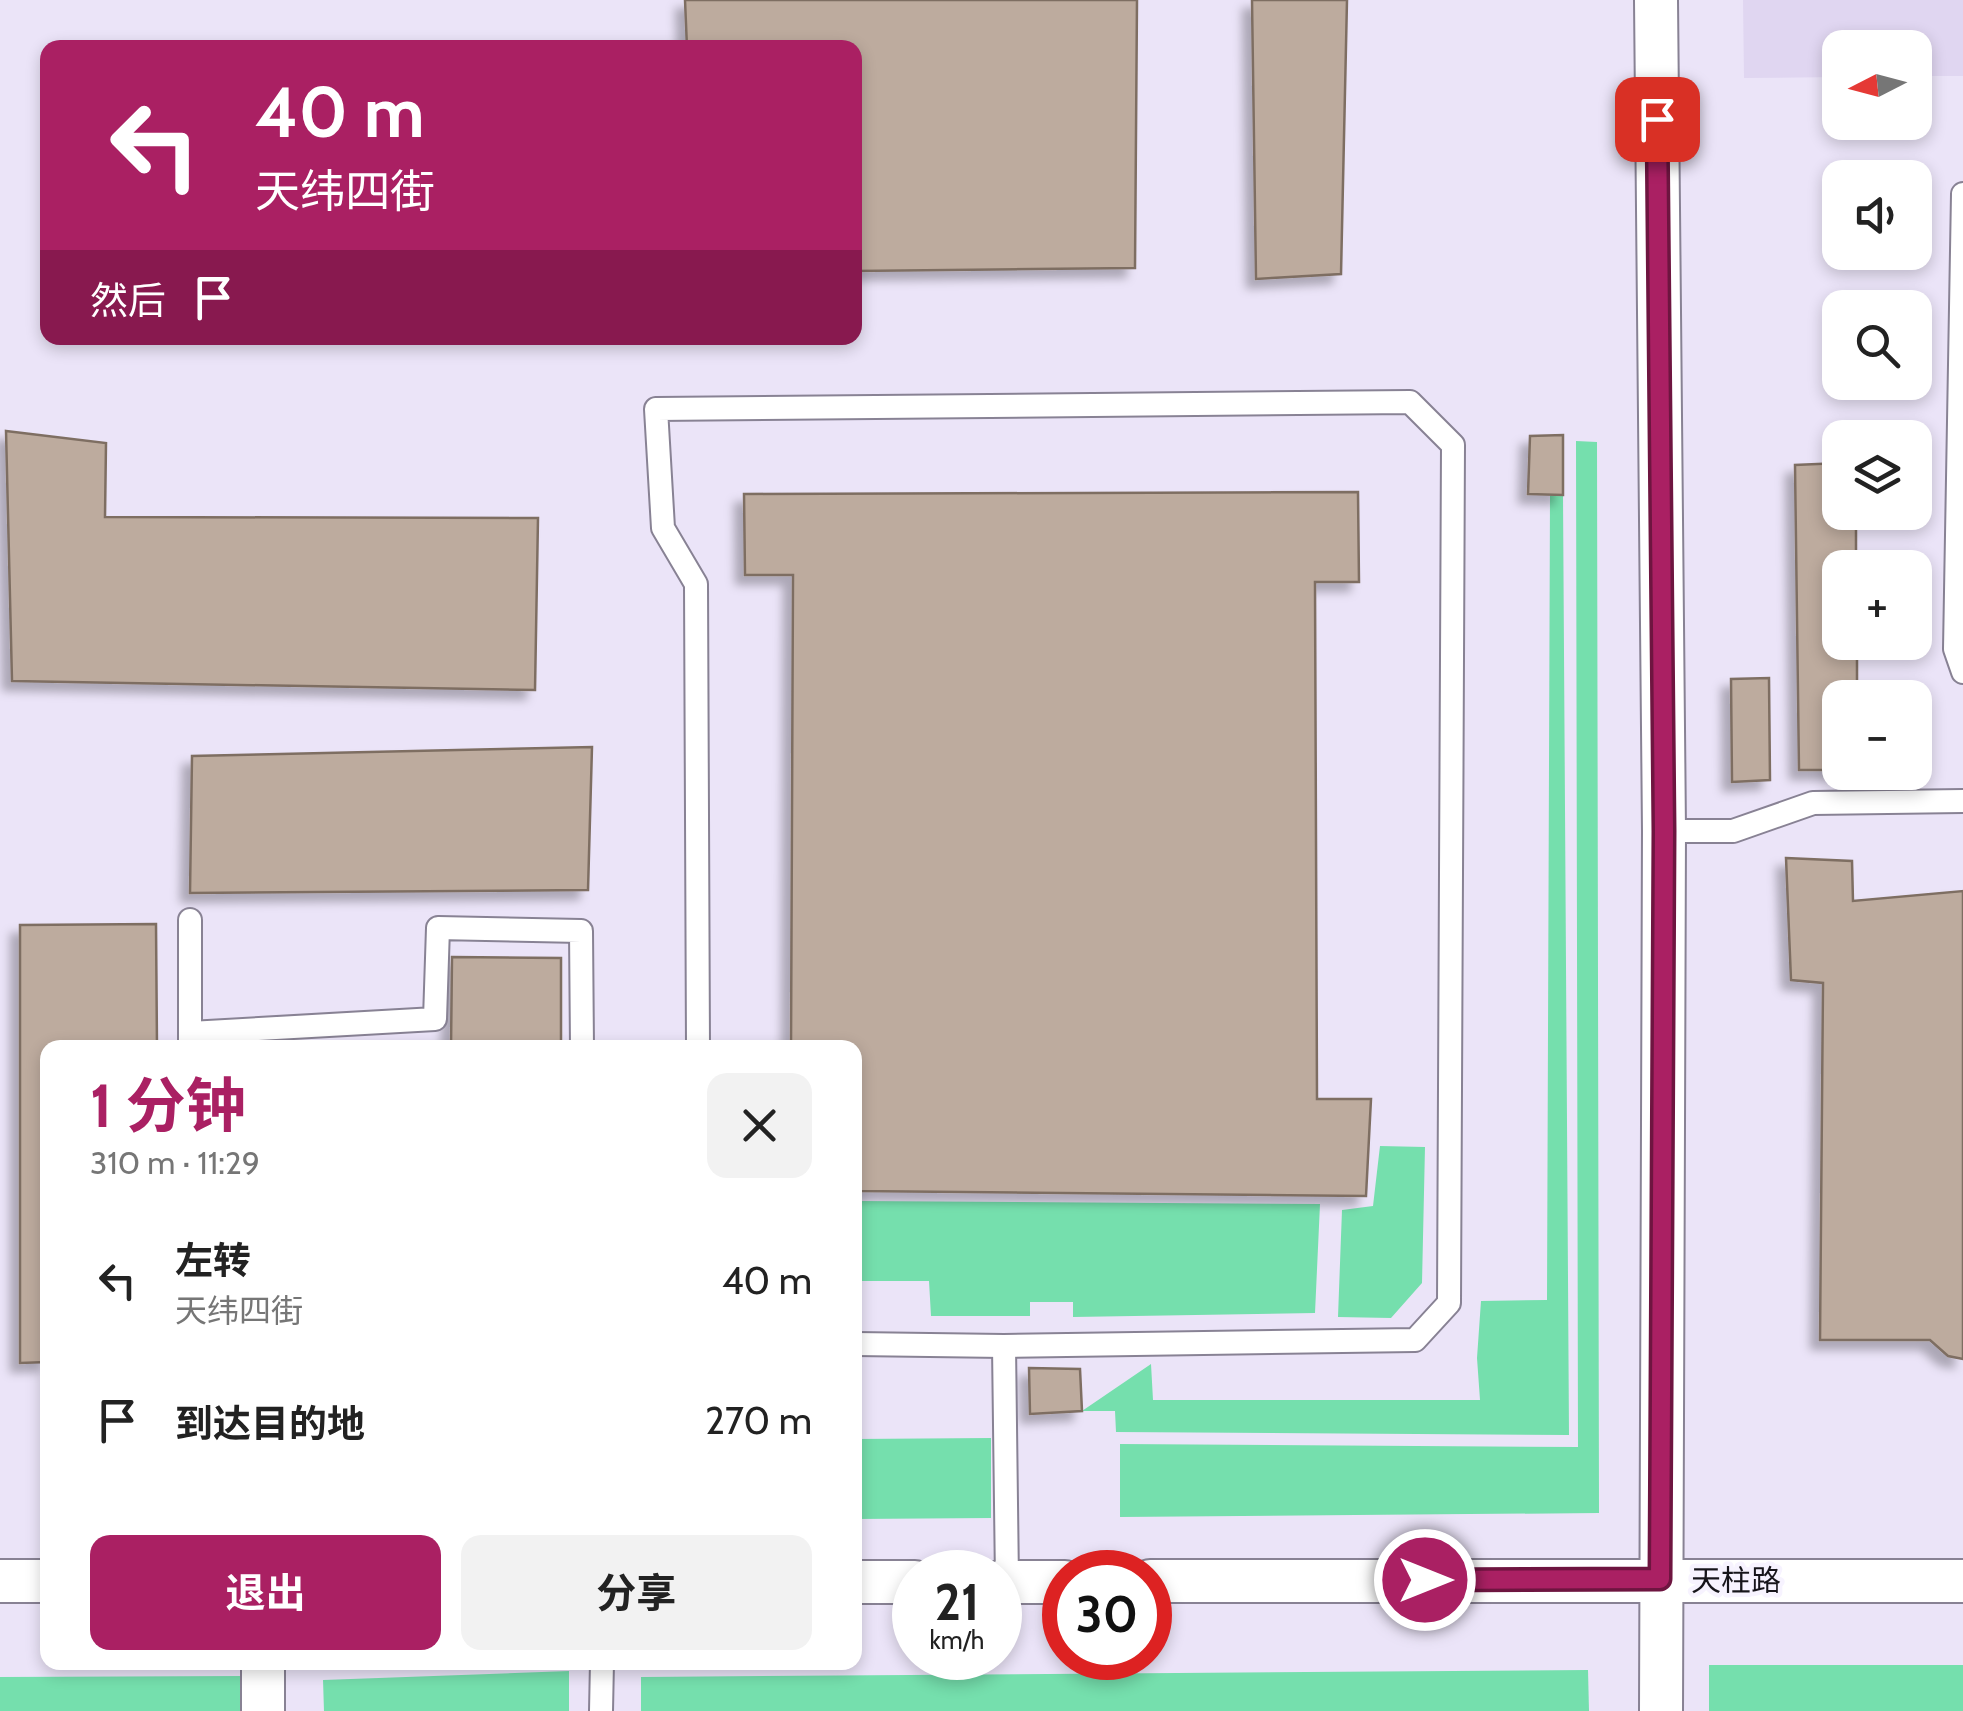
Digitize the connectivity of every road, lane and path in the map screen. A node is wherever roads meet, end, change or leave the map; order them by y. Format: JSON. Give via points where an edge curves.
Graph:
{"nodes":[{"id":1,"x":1656,"y":0,"type":"edge"},
{"id":2,"x":1963,"y":194,"type":"edge"},
{"id":3,"x":1963,"y":672,"type":"edge"},
{"id":4,"x":1963,"y":802,"type":"edge"},
{"id":5,"x":1664,"y":831,"type":"junction"},
{"id":6,"x":190,"y":920,"type":"dead end"},
{"id":7,"x":190,"y":1040,"type":"edge"},
{"id":8,"x":582,"y":1040,"type":"edge"},
{"id":9,"x":698,"y":1040,"type":"edge"},
{"id":10,"x":862,"y":1344,"type":"edge"},
{"id":11,"x":1004,"y":1346,"type":"junction"},
{"id":12,"x":1003,"y":1550,"type":"edge"},
{"id":13,"x":1660,"y":1579,"type":"junction"},
{"id":14,"x":0,"y":1581,"type":"edge"},
{"id":15,"x":1172,"y":1581,"type":"edge"},
{"id":16,"x":1963,"y":1581,"type":"edge"},
{"id":17,"x":40,"y":1582,"type":"edge"},
{"id":18,"x":862,"y":1582,"type":"edge"},
{"id":19,"x":892,"y":1582,"type":"edge"},
{"id":20,"x":263,"y":1670,"type":"edge"},
{"id":21,"x":602,"y":1670,"type":"edge"},
{"id":22,"x":263,"y":1711,"type":"edge"},
{"id":23,"x":601,"y":1711,"type":"edge"},
{"id":24,"x":1661,"y":1711,"type":"edge"}],
"edges":[{"from":1,"to":5,"type":"street"},
{"from":2,"to":3,"type":"lane","via":[[1955,649]]},
{"from":4,"to":5,"type":"lane","via":[[1813,803],[1733,831]]},
{"from":5,"to":13,"type":"street"},
{"from":6,"to":7,"type":"lane"},
{"from":7,"to":8,"type":"lane","via":[[435,1019],[438,928],[581,930]]},
{"from":9,"to":11,"type":"lane","via":[[696,584],[663,528],[656,409],[1410,402],[1453,446],[1450,1303],[1414,1340]]},
{"from":10,"to":11,"type":"lane"},
{"from":11,"to":12,"type":"lane"},
{"from":13,"to":15,"type":"street","name":"天柱路"},
{"from":13,"to":16,"type":"street","name":"天柱路"},
{"from":13,"to":24,"type":"street"},
{"from":14,"to":17,"type":"street"},
{"from":18,"to":19,"type":"street"},
{"from":20,"to":22,"type":"street"},
{"from":21,"to":23,"type":"lane"}]}
